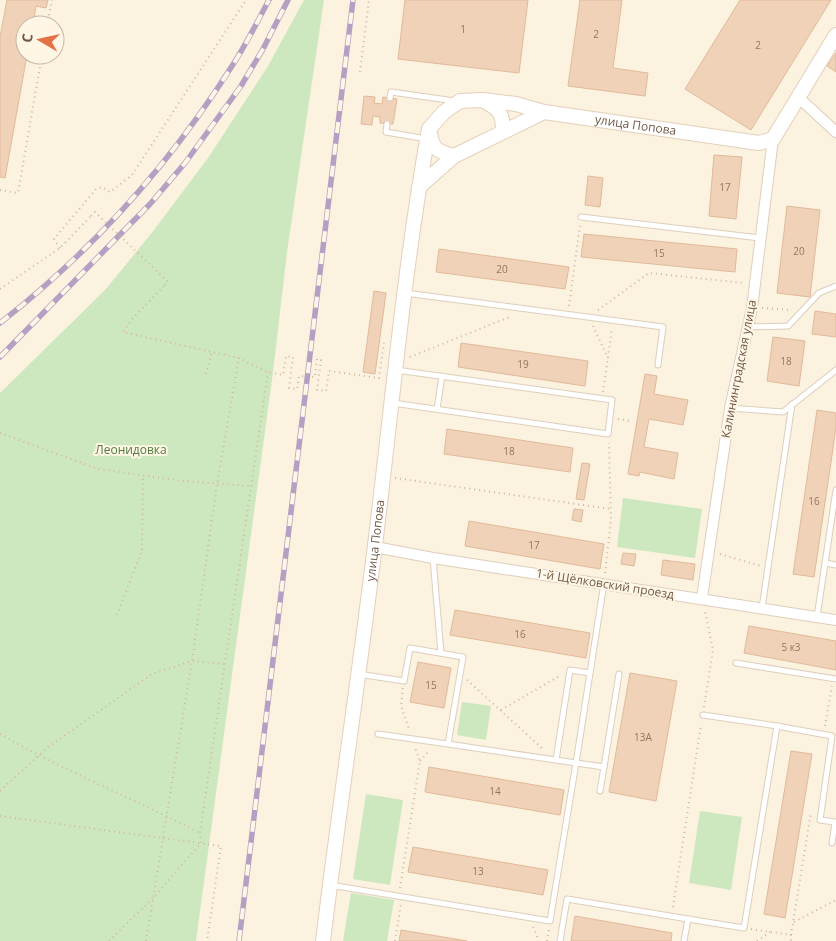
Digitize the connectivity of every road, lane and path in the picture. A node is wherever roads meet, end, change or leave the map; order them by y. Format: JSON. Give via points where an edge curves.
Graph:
{"nodes":[{"id":1,"x":52,"y":0,"type":"edge"},
{"id":2,"x":246,"y":0,"type":"edge"},
{"id":3,"x":369,"y":0,"type":"edge"},
{"id":4,"x":49,"y":15,"type":"edge"},
{"id":5,"x":836,"y":34,"type":"edge"},
{"id":6,"x":40,"y":65,"type":"edge"},
{"id":7,"x":360,"y":72,"type":"dead end"},
{"id":8,"x":798,"y":97,"type":"junction"},
{"id":9,"x":390,"y":98,"type":"dead end"},
{"id":10,"x":483,"y":100,"type":"junction"},
{"id":11,"x":460,"y":101,"type":"junction"},
{"id":12,"x":544,"y":112,"type":"junction"},
{"id":13,"x":387,"y":124,"type":"dead end"},
{"id":14,"x":503,"y":131,"type":"junction"},
{"id":15,"x":836,"y":132,"type":"edge"},
{"id":16,"x":428,"y":134,"type":"junction"},
{"id":17,"x":773,"y":139,"type":"junction"},
{"id":18,"x":454,"y":156,"type":"junction"},
{"id":19,"x":419,"y":187,"type":"junction"},
{"id":20,"x":0,"y":190,"type":"edge"},
{"id":21,"x":582,"y":217,"type":"joint"},
{"id":22,"x":760,"y":238,"type":"junction"},
{"id":23,"x":60,"y":248,"type":"junction"},
{"id":24,"x":755,"y":284,"type":"junction"},
{"id":25,"x":836,"y":286,"type":"edge"},
{"id":26,"x":0,"y":289,"type":"edge"},
{"id":27,"x":404,"y":293,"type":"junction"},
{"id":28,"x":752,"y":308,"type":"junction"},
{"id":29,"x":528,"y":309,"type":"junction"},
{"id":30,"x":802,"y":310,"type":"junction"},
{"id":31,"x":568,"y":314,"type":"junction"},
{"id":32,"x":589,"y":317,"type":"junction"},
{"id":33,"x":613,"y":321,"type":"junction"},
{"id":34,"x":747,"y":327,"type":"junction"},
{"id":35,"x":384,"y":343,"type":"dead end"},
{"id":36,"x":212,"y":352,"type":"junction"},
{"id":37,"x":239,"y":358,"type":"junction"},
{"id":38,"x":406,"y":358,"type":"dead end"},
{"id":39,"x":608,"y":358,"type":"junction"},
{"id":40,"x":658,"y":365,"type":"dead end"},
{"id":41,"x":395,"y":370,"type":"junction"},
{"id":42,"x":836,"y":370,"type":"edge"},
{"id":43,"x":268,"y":372,"type":"junction"},
{"id":44,"x":206,"y":374,"type":"dead end"},
{"id":45,"x":442,"y":376,"type":"junction"},
{"id":46,"x":602,"y":399,"type":"junction"},
{"id":47,"x":390,"y":403,"type":"junction"},
{"id":48,"x":792,"y":404,"type":"junction"},
{"id":49,"x":730,"y":408,"type":"junction"},
{"id":50,"x":437,"y":410,"type":"junction"},
{"id":51,"x":610,"y":418,"type":"junction"},
{"id":52,"x":630,"y":421,"type":"dead end"},
{"id":53,"x":0,"y":433,"type":"edge"},
{"id":54,"x":608,"y":434,"type":"junction"},
{"id":55,"x":143,"y":475,"type":"junction"},
{"id":56,"x":395,"y":478,"type":"dead end"},
{"id":57,"x":217,"y":484,"type":"junction"},
{"id":58,"x":250,"y":486,"type":"junction"},
{"id":59,"x":836,"y":490,"type":"edge"},
{"id":60,"x":611,"y":509,"type":"junction"},
{"id":61,"x":375,"y":547,"type":"junction"},
{"id":62,"x":708,"y":551,"type":"junction"},
{"id":63,"x":433,"y":558,"type":"junction"},
{"id":64,"x":825,"y":563,"type":"junction"},
{"id":65,"x":836,"y":565,"type":"edge"},
{"id":66,"x":768,"y":568,"type":"junction"},
{"id":67,"x":604,"y":583,"type":"junction"},
{"id":68,"x":702,"y":598,"type":"junction"},
{"id":69,"x":762,"y":608,"type":"junction"},
{"id":70,"x":117,"y":616,"type":"dead end"},
{"id":71,"x":817,"y":617,"type":"junction"},
{"id":72,"x":836,"y":620,"type":"edge"},
{"id":73,"x":441,"y":653,"type":"junction"},
{"id":74,"x":192,"y":661,"type":"junction"},
{"id":75,"x":224,"y":664,"type":"junction"},
{"id":76,"x":736,"y":664,"type":"dead end"},
{"id":77,"x":570,"y":670,"type":"junction"},
{"id":78,"x":460,"y":673,"type":"junction"},
{"id":79,"x":590,"y":673,"type":"junction"},
{"id":80,"x":358,"y":674,"type":"junction"},
{"id":81,"x":619,"y":674,"type":"dead end"},
{"id":82,"x":835,"y":679,"type":"edge"},
{"id":83,"x":404,"y":681,"type":"junction"},
{"id":84,"x":501,"y":710,"type":"junction"},
{"id":85,"x":703,"y":715,"type":"junction"},
{"id":86,"x":777,"y":726,"type":"junction"},
{"id":87,"x":0,"y":734,"type":"edge"},
{"id":88,"x":378,"y":734,"type":"dead end"},
{"id":89,"x":824,"y":734,"type":"junction"},
{"id":90,"x":412,"y":739,"type":"junction"},
{"id":91,"x":437,"y":742,"type":"junction"},
{"id":92,"x":448,"y":744,"type":"junction"},
{"id":93,"x":39,"y":756,"type":"junction"},
{"id":94,"x":556,"y":760,"type":"junction"},
{"id":95,"x":420,"y":761,"type":"junction"},
{"id":96,"x":576,"y":763,"type":"junction"},
{"id":97,"x":604,"y":767,"type":"junction"},
{"id":98,"x":0,"y":791,"type":"edge"},
{"id":99,"x":600,"y":791,"type":"dead end"},
{"id":100,"x":812,"y":809,"type":"dead end"},
{"id":101,"x":166,"y":815,"type":"junction"},
{"id":102,"x":0,"y":816,"type":"edge"},
{"id":103,"x":200,"y":833,"type":"junction"},
{"id":104,"x":162,"y":838,"type":"junction"},
{"id":105,"x":201,"y":842,"type":"junction"},
{"id":106,"x":832,"y":843,"type":"dead end"},
{"id":107,"x":330,"y":885,"type":"junction"},
{"id":108,"x":400,"y":896,"type":"junction"},
{"id":109,"x":152,"y":898,"type":"junction"},
{"id":110,"x":836,"y":900,"type":"edge"},
{"id":111,"x":671,"y":916,"type":"junction"},
{"id":112,"x":529,"y":918,"type":"junction"},
{"id":113,"x":688,"y":919,"type":"junction"},
{"id":114,"x":550,"y":921,"type":"junction"},
{"id":115,"x":794,"y":922,"type":"junction"},
{"id":116,"x":744,"y":928,"type":"junction"},
{"id":117,"x":770,"y":932,"type":"junction"},
{"id":118,"x":792,"y":935,"type":"junction"},
{"id":119,"x":109,"y":941,"type":"edge"},
{"id":120,"x":146,"y":941,"type":"edge"},
{"id":121,"x":207,"y":941,"type":"edge"},
{"id":122,"x":323,"y":941,"type":"edge"},
{"id":123,"x":395,"y":941,"type":"edge"},
{"id":124,"x":539,"y":941,"type":"edge"},
{"id":125,"x":547,"y":941,"type":"edge"},
{"id":126,"x":560,"y":941,"type":"edge"},
{"id":127,"x":684,"y":941,"type":"edge"},
{"id":128,"x":757,"y":941,"type":"edge"},
{"id":129,"x":791,"y":941,"type":"edge"}],
"edges":[{"from":1,"to":4,"type":"path"},
{"from":2,"to":23,"type":"path","via":[[132,175],[110,192],[102,187],[96,188],[54,239]]},
{"from":3,"to":7,"type":"path"},
{"from":5,"to":8,"type":"street"},
{"from":6,"to":20,"type":"path","via":[[18,193]]},
{"from":8,"to":15,"type":"street"},
{"from":8,"to":17,"type":"street"},
{"from":9,"to":11,"type":"lane","via":[[390,92]]},
{"from":10,"to":11,"type":"street"},
{"from":10,"to":12,"type":"street","name":"улица Попова"},
{"from":10,"to":14,"type":"street","via":[[498,109],[503,119]]},
{"from":11,"to":16,"type":"street","via":[[444,112]]},
{"from":12,"to":14,"type":"street"},
{"from":12,"to":17,"type":"street","name":"улица Попова","via":[[760,143]]},
{"from":13,"to":16,"type":"lane","via":[[386,132]]},
{"from":14,"to":18,"type":"street"},
{"from":16,"to":18,"type":"street","via":[[440,152]]},
{"from":16,"to":19,"type":"street","name":"улица Попова"},
{"from":17,"to":22,"type":"street","name":"Калининградская улица"},
{"from":18,"to":19,"type":"street"},
{"from":19,"to":27,"type":"street","name":"улица Попова"},
{"from":21,"to":22,"type":"lane"},
{"from":21,"to":31,"type":"path"},
{"from":22,"to":24,"type":"street","name":"Калининградская улица"},
{"from":23,"to":26,"type":"path"},
{"from":23,"to":36,"type":"path","bridge":true,"via":[[95,212],[168,282],[132,319],[124,332]]},
{"from":24,"to":28,"type":"street","name":"Калининградская улица"},
{"from":24,"to":32,"type":"path","via":[[650,273]]},
{"from":25,"to":30,"type":"lane","via":[[819,293]]},
{"from":27,"to":29,"type":"lane"},
{"from":27,"to":41,"type":"street","name":"улица Попова"},
{"from":28,"to":30,"type":"path"},
{"from":28,"to":34,"type":"street","name":"Калининградская улица"},
{"from":29,"to":31,"type":"lane"},
{"from":29,"to":38,"type":"path"},
{"from":30,"to":34,"type":"lane","via":[[788,326]]},
{"from":31,"to":32,"type":"lane"},
{"from":32,"to":33,"type":"lane"},
{"from":32,"to":39,"type":"path"},
{"from":33,"to":39,"type":"path"},
{"from":33,"to":40,"type":"lane","via":[[663,327]]},
{"from":34,"to":49,"type":"street","name":"Калининградская улица"},
{"from":35,"to":43,"type":"path","via":[[379,378],[329,371],[326,391],[317,390],[321,360],[316,359],[315,377],[299,376],[297,389],[288,388],[293,357],[286,356],[283,375]]},
{"from":36,"to":37,"type":"path"},
{"from":36,"to":44,"type":"path"},
{"from":37,"to":43,"type":"path"},
{"from":37,"to":57,"type":"path"},
{"from":39,"to":46,"type":"path"},
{"from":41,"to":45,"type":"lane"},
{"from":41,"to":47,"type":"street","name":"улица Попова"},
{"from":42,"to":48,"type":"lane"},
{"from":43,"to":58,"type":"path"},
{"from":45,"to":46,"type":"lane"},
{"from":45,"to":50,"type":"lane"},
{"from":46,"to":51,"type":"lane","via":[[612,400]]},
{"from":47,"to":50,"type":"lane"},
{"from":47,"to":61,"type":"street","name":"улица Попова"},
{"from":48,"to":49,"type":"lane","via":[[783,412]]},
{"from":48,"to":66,"type":"lane"},
{"from":49,"to":62,"type":"street","name":"Калининградская улица"},
{"from":50,"to":54,"type":"lane"},
{"from":51,"to":52,"type":"path"},
{"from":51,"to":54,"type":"lane"},
{"from":53,"to":55,"type":"path","via":[[98,469]]},
{"from":54,"to":60,"type":"path"},
{"from":55,"to":57,"type":"path"},
{"from":55,"to":70,"type":"path","via":[[142,550]]},
{"from":56,"to":60,"type":"path"},
{"from":57,"to":58,"type":"path"},
{"from":57,"to":74,"type":"path"},
{"from":58,"to":75,"type":"path"},
{"from":59,"to":64,"type":"lane"},
{"from":60,"to":67,"type":"path"},
{"from":61,"to":63,"type":"street","name":"1-й Щёлковский проезд"},
{"from":61,"to":80,"type":"street","name":"улица Попова"},
{"from":62,"to":66,"type":"path"},
{"from":62,"to":68,"type":"street","name":"Калининградская улица"},
{"from":63,"to":67,"type":"street","name":"1-й Щёлковский проезд"},
{"from":63,"to":73,"type":"lane"},
{"from":64,"to":65,"type":"lane"},
{"from":64,"to":71,"type":"lane"},
{"from":66,"to":69,"type":"lane"},
{"from":67,"to":68,"type":"street","name":"1-й Щёлковский проезд"},
{"from":67,"to":79,"type":"lane"},
{"from":68,"to":69,"type":"street","name":"1-й Щёлковский проезд"},
{"from":68,"to":85,"type":"path","via":[[713,650]]},
{"from":69,"to":71,"type":"street","name":"1-й Щёлковский проезд"},
{"from":71,"to":72,"type":"street","name":"1-й Щёлковский проезд"},
{"from":73,"to":78,"type":"lane","via":[[463,656]]},
{"from":73,"to":83,"type":"lane","via":[[410,648]]},
{"from":74,"to":75,"type":"path"},
{"from":74,"to":93,"type":"path","via":[[152,674]]},
{"from":74,"to":101,"type":"path"},
{"from":75,"to":103,"type":"path"},
{"from":76,"to":82,"type":"lane"},
{"from":77,"to":79,"type":"lane"},
{"from":77,"to":84,"type":"path"},
{"from":77,"to":94,"type":"lane"},
{"from":78,"to":84,"type":"path"},
{"from":78,"to":92,"type":"lane"},
{"from":79,"to":96,"type":"lane"},
{"from":80,"to":83,"type":"lane"},
{"from":80,"to":107,"type":"street","name":"улица Попова"},
{"from":81,"to":97,"type":"lane"},
{"from":82,"to":89,"type":"path"},
{"from":83,"to":90,"type":"path","via":[[400,706]]},
{"from":84,"to":94,"type":"path"},
{"from":85,"to":86,"type":"lane"},
{"from":85,"to":111,"type":"path"},
{"from":86,"to":89,"type":"lane"},
{"from":86,"to":116,"type":"lane"},
{"from":87,"to":93,"type":"path"},
{"from":88,"to":90,"type":"lane"},
{"from":89,"to":106,"type":"lane","via":[[832,736],[820,820],[835,822]]},
{"from":90,"to":91,"type":"lane"},
{"from":90,"to":95,"type":"path"},
{"from":91,"to":92,"type":"lane"},
{"from":91,"to":95,"type":"path"},
{"from":92,"to":94,"type":"lane"},
{"from":93,"to":98,"type":"path"},
{"from":93,"to":101,"type":"path"},
{"from":94,"to":96,"type":"lane"},
{"from":95,"to":108,"type":"path"},
{"from":96,"to":97,"type":"lane"},
{"from":96,"to":114,"type":"lane"},
{"from":97,"to":99,"type":"lane"},
{"from":100,"to":115,"type":"path"},
{"from":101,"to":103,"type":"path"},
{"from":101,"to":104,"type":"path"},
{"from":102,"to":104,"type":"path"},
{"from":103,"to":105,"type":"path"},
{"from":104,"to":105,"type":"path"},
{"from":104,"to":109,"type":"path"},
{"from":105,"to":109,"type":"path"},
{"from":105,"to":121,"type":"path","via":[[221,846]]},
{"from":107,"to":108,"type":"lane"},
{"from":107,"to":122,"type":"street","name":"улица Попова"},
{"from":108,"to":112,"type":"lane"},
{"from":108,"to":123,"type":"path"},
{"from":109,"to":119,"type":"path"},
{"from":109,"to":120,"type":"path"},
{"from":110,"to":115,"type":"path"},
{"from":111,"to":113,"type":"lane"},
{"from":111,"to":126,"type":"lane","via":[[567,899]]},
{"from":112,"to":114,"type":"lane"},
{"from":112,"to":124,"type":"path"},
{"from":113,"to":116,"type":"lane"},
{"from":113,"to":127,"type":"lane"},
{"from":114,"to":125,"type":"path"},
{"from":115,"to":118,"type":"path"},
{"from":116,"to":117,"type":"path"},
{"from":117,"to":118,"type":"path"},
{"from":117,"to":128,"type":"path"},
{"from":118,"to":129,"type":"path"}]}
